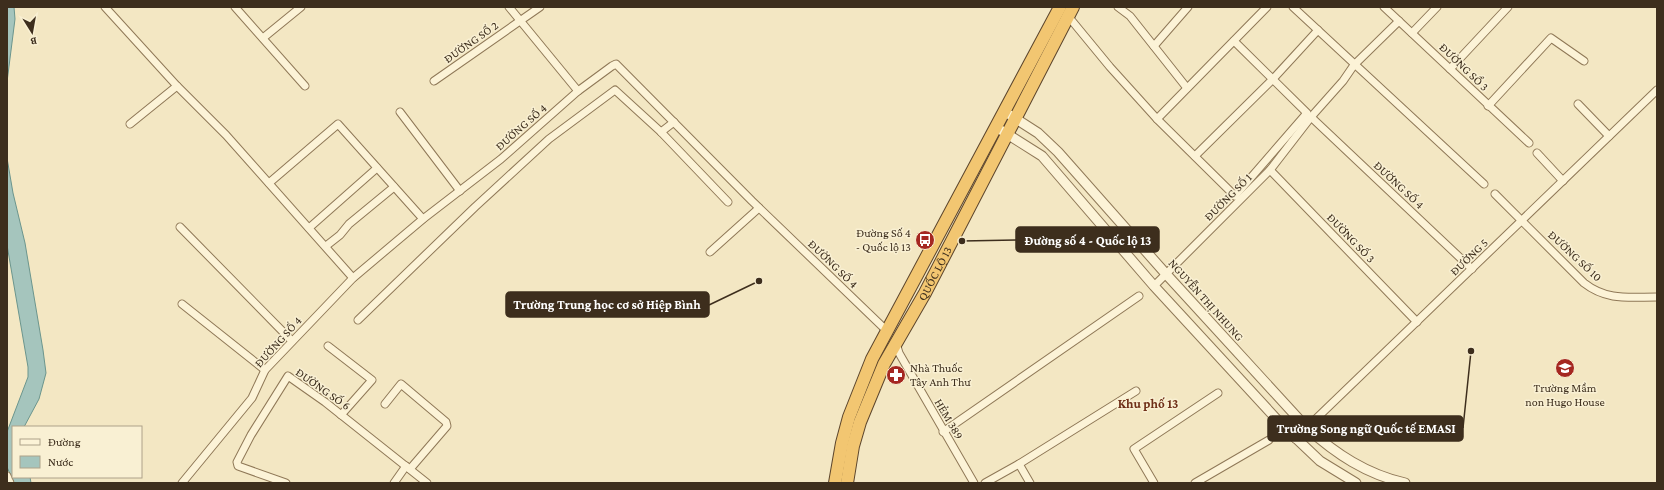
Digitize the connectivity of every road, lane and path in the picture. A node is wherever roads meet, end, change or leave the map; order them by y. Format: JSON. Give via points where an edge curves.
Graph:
{"nodes":[{"id":1,"x":104,"y":7,"type":"edge"},
{"id":2,"x":235,"y":7,"type":"edge"},
{"id":3,"x":301,"y":7,"type":"edge"},
{"id":4,"x":509,"y":7,"type":"edge"},
{"id":5,"x":540,"y":7,"type":"edge"},
{"id":6,"x":1060,"y":7,"type":"edge"},
{"id":7,"x":1118,"y":7,"type":"edge"},
{"id":8,"x":1188,"y":7,"type":"edge"},
{"id":9,"x":1267,"y":7,"type":"edge"},
{"id":10,"x":1294,"y":7,"type":"edge"},
{"id":11,"x":1384,"y":7,"type":"edge"},
{"id":12,"x":1437,"y":7,"type":"edge"},
{"id":13,"x":1508,"y":7,"type":"edge"},
{"id":14,"x":1071,"y":12,"type":"edge"},
{"id":15,"x":521,"y":21,"type":"junction"},
{"id":16,"x":1399,"y":21,"type":"junction"},
{"id":17,"x":1318,"y":30,"type":"junction"},
{"id":18,"x":1412,"y":33,"type":"junction"},
{"id":19,"x":263,"y":38,"type":"junction"},
{"id":20,"x":1234,"y":41,"type":"junction"},
{"id":21,"x":1154,"y":46,"type":"junction"},
{"id":22,"x":1584,"y":61,"type":"dead end"},
{"id":23,"x":1354,"y":65,"type":"junction"},
{"id":24,"x":1450,"y":69,"type":"junction"},
{"id":25,"x":1273,"y":79,"type":"junction"},
{"id":26,"x":434,"y":81,"type":"dead end"},
{"id":27,"x":177,"y":86,"type":"junction"},
{"id":28,"x":305,"y":86,"type":"dead end"},
{"id":29,"x":1187,"y":88,"type":"junction"},
{"id":30,"x":1657,"y":90,"type":"edge"},
{"id":31,"x":578,"y":91,"type":"junction"},
{"id":32,"x":1578,"y":104,"type":"dead end"},
{"id":33,"x":1488,"y":106,"type":"junction"},
{"id":34,"x":400,"y":112,"type":"dead end"},
{"id":35,"x":1004,"y":112,"type":"junction"},
{"id":36,"x":1311,"y":117,"type":"junction"},
{"id":37,"x":1015,"y":119,"type":"junction"},
{"id":38,"x":1157,"y":119,"type":"junction"},
{"id":39,"x":674,"y":122,"type":"junction"},
{"id":40,"x":130,"y":124,"type":"dead end"},
{"id":41,"x":996,"y":128,"type":"junction"},
{"id":42,"x":661,"y":132,"type":"junction"},
{"id":43,"x":1008,"y":134,"type":"junction"},
{"id":44,"x":1609,"y":136,"type":"junction"},
{"id":45,"x":1529,"y":143,"type":"dead end"},
{"id":46,"x":1537,"y":153,"type":"dead end"},
{"id":47,"x":1195,"y":156,"type":"junction"},
{"id":48,"x":377,"y":168,"type":"junction"},
{"id":49,"x":1270,"y":170,"type":"junction"},
{"id":50,"x":1563,"y":181,"type":"junction"},
{"id":51,"x":269,"y":183,"type":"junction"},
{"id":52,"x":1484,"y":184,"type":"dead end"},
{"id":53,"x":394,"y":187,"type":"junction"},
{"id":54,"x":460,"y":191,"type":"junction"},
{"id":55,"x":1495,"y":194,"type":"dead end"},
{"id":56,"x":728,"y":202,"type":"dead end"},
{"id":57,"x":759,"y":208,"type":"junction"},
{"id":58,"x":423,"y":219,"type":"junction"},
{"id":59,"x":1522,"y":220,"type":"junction"},
{"id":60,"x":180,"y":227,"type":"dead end"},
{"id":61,"x":309,"y":228,"type":"junction"},
{"id":62,"x":326,"y":246,"type":"junction"},
{"id":63,"x":710,"y":252,"type":"dead end"},
{"id":64,"x":1472,"y":269,"type":"junction"},
{"id":65,"x":1166,"y":274,"type":"junction"},
{"id":66,"x":353,"y":278,"type":"junction"},
{"id":67,"x":1154,"y":286,"type":"junction"},
{"id":68,"x":1139,"y":296,"type":"dead end"},
{"id":69,"x":1657,"y":297,"type":"edge"},
{"id":70,"x":182,"y":304,"type":"dead end"},
{"id":71,"x":358,"y":320,"type":"dead end"},
{"id":72,"x":1417,"y":322,"type":"junction"},
{"id":73,"x":887,"y":331,"type":"junction"},
{"id":74,"x":292,"y":342,"type":"junction"},
{"id":75,"x":896,"y":343,"type":"junction"},
{"id":76,"x":328,"y":346,"type":"dead end"},
{"id":77,"x":265,"y":370,"type":"junction"},
{"id":78,"x":1136,"y":392,"type":"dead end"},
{"id":79,"x":1218,"y":393,"type":"dead end"},
{"id":80,"x":385,"y":404,"type":"dead end"},
{"id":81,"x":341,"y":415,"type":"junction"},
{"id":82,"x":1307,"y":428,"type":"junction"},
{"id":83,"x":943,"y":432,"type":"junction"},
{"id":84,"x":1296,"y":439,"type":"junction"},
{"id":85,"x":1269,"y":440,"type":"dead end"},
{"id":86,"x":1019,"y":464,"type":"junction"},
{"id":87,"x":408,"y":467,"type":"junction"},
{"id":88,"x":7,"y":476,"type":"edge"},
{"id":89,"x":10,"y":483,"type":"edge"},
{"id":90,"x":182,"y":483,"type":"edge"},
{"id":91,"x":286,"y":483,"type":"edge"},
{"id":92,"x":394,"y":483,"type":"edge"},
{"id":93,"x":428,"y":483,"type":"edge"},
{"id":94,"x":835,"y":483,"type":"edge"},
{"id":95,"x":847,"y":483,"type":"edge"},
{"id":96,"x":974,"y":483,"type":"edge"},
{"id":97,"x":985,"y":483,"type":"edge"},
{"id":98,"x":1030,"y":483,"type":"edge"},
{"id":99,"x":1154,"y":483,"type":"edge"},
{"id":100,"x":1195,"y":483,"type":"edge"},
{"id":101,"x":1356,"y":483,"type":"edge"},
{"id":102,"x":1405,"y":483,"type":"edge"}],
"edges":[{"from":1,"to":27,"type":"street"},
{"from":2,"to":19,"type":"street"},
{"from":3,"to":19,"type":"street"},
{"from":4,"to":15,"type":"street"},
{"from":5,"to":15,"type":"street","name":"ĐƯỜNG SỐ 2"},
{"from":6,"to":35,"type":"highway","name":"QUỐC LỘ 13"},
{"from":7,"to":21,"type":"street","via":[[1130,16]]},
{"from":8,"to":21,"type":"street"},
{"from":9,"to":20,"type":"street"},
{"from":10,"to":17,"type":"street"},
{"from":11,"to":16,"type":"street","name":"ĐƯỜNG SỔ 3"},
{"from":12,"to":18,"type":"street"},
{"from":13,"to":24,"type":"street"},
{"from":14,"to":37,"type":"highway","name":"QUỐC LỘ 13"},
{"from":14,"to":38,"type":"street","via":[[1110,67]]},
{"from":15,"to":26,"type":"street","name":"ĐƯỜNG SỐ 2"},
{"from":15,"to":31,"type":"street"},
{"from":16,"to":18,"type":"street","name":"ĐƯỜNG SỔ 3"},
{"from":16,"to":23,"type":"street"},
{"from":17,"to":23,"type":"street"},
{"from":17,"to":25,"type":"street"},
{"from":18,"to":24,"type":"street","name":"ĐƯỜNG SỔ 3"},
{"from":19,"to":28,"type":"street"},
{"from":20,"to":25,"type":"street"},
{"from":20,"to":29,"type":"street"},
{"from":21,"to":29,"type":"street"},
{"from":22,"to":33,"type":"street","via":[[1551,38]]},
{"from":23,"to":36,"type":"street","name":"ĐƯỜNG SỐ 1","via":[[1343,82]]},
{"from":23,"to":52,"type":"street"},
{"from":24,"to":33,"type":"street","name":"ĐƯỜNG SỔ 3"},
{"from":25,"to":47,"type":"street"},
{"from":25,"to":47,"type":"street","via":[[1308,113],[1235,196]]},
{"from":27,"to":40,"type":"street"},
{"from":27,"to":51,"type":"street"},
{"from":29,"to":38,"type":"street"},
{"from":30,"to":44,"type":"street","name":"ĐƯỜNG 5"},
{"from":31,"to":39,"type":"street","name":"ĐƯỜNG SỐ 4","via":[[616,64]]},
{"from":31,"to":54,"type":"street","name":"ĐƯỜNG SỐ 4","via":[[501,159]]},
{"from":32,"to":44,"type":"street"},
{"from":33,"to":45,"type":"street","name":"ĐƯỜNG SỔ 3"},
{"from":34,"to":54,"type":"street"},
{"from":35,"to":37,"type":"street","name":"NGUYỄN THỊ NHUNG"},
{"from":35,"to":41,"type":"highway","name":"QUỐC LỘ 13"},
{"from":36,"to":49,"type":"street","name":"ĐƯỜNG SỐ 1"},
{"from":36,"to":64,"type":"street","name":"ĐƯỜNG SỐ 4"},
{"from":37,"to":43,"type":"highway","name":"QUỐC LỘ 13"},
{"from":37,"to":65,"type":"street","name":"NGUYỄN THỊ NHUNG","via":[[1038,133],[1058,152]]},
{"from":38,"to":47,"type":"street"},
{"from":39,"to":42,"type":"street"},
{"from":39,"to":57,"type":"street","name":"ĐƯỜNG SỐ 4"},
{"from":41,"to":43,"type":"street"},
{"from":41,"to":73,"type":"highway","name":"QUỐC LỘ 13"},
{"from":42,"to":56,"type":"street"},
{"from":42,"to":71,"type":"street","via":[[615,90],[549,139]]},
{"from":43,"to":67,"type":"street","via":[[1042,156]]},
{"from":43,"to":75,"type":"highway","name":"QUỐC LỘ 13"},
{"from":44,"to":50,"type":"street","name":"ĐƯỜNG 5"},
{"from":46,"to":50,"type":"street"},
{"from":48,"to":51,"type":"street","via":[[338,124]]},
{"from":48,"to":53,"type":"street"},
{"from":48,"to":61,"type":"street"},
{"from":49,"to":65,"type":"street","name":"ĐƯỜNG SỐ 1"},
{"from":49,"to":72,"type":"street","name":"ĐƯỜNG SỐ 3"},
{"from":50,"to":59,"type":"street","name":"ĐƯỜNG 5"},
{"from":51,"to":61,"type":"street"},
{"from":53,"to":58,"type":"street"},
{"from":53,"to":62,"type":"street"},
{"from":54,"to":58,"type":"street","name":"ĐƯỜNG SỐ 4"},
{"from":55,"to":59,"type":"street","name":"ĐƯỜNG SỐ 10"},
{"from":57,"to":63,"type":"street"},
{"from":57,"to":73,"type":"street","name":"ĐƯỜNG SỐ 4"},
{"from":58,"to":66,"type":"street","name":"ĐƯỜNG SỐ 4"},
{"from":59,"to":64,"type":"street","name":"ĐƯỜNG 5"},
{"from":59,"to":69,"type":"street","name":"ĐƯỜNG SỐ 10","via":[[1584,283],[1598,293]]},
{"from":60,"to":74,"type":"street"},
{"from":61,"to":62,"type":"street"},
{"from":62,"to":66,"type":"street"},
{"from":64,"to":72,"type":"street","name":"ĐƯỜNG 5"},
{"from":65,"to":67,"type":"street","name":"ĐƯỜNG SỐ 1"},
{"from":65,"to":82,"type":"street","name":"NGUYỄN THỊ NHUNG"},
{"from":66,"to":74,"type":"street","name":"ĐƯỜNG SỐ 4"},
{"from":67,"to":84,"type":"street"},
{"from":68,"to":83,"type":"street"},
{"from":70,"to":77,"type":"street"},
{"from":72,"to":82,"type":"street","name":"ĐƯỜNG 5"},
{"from":73,"to":75,"type":"highway"},
{"from":73,"to":94,"type":"highway","name":"QUỐC LỘ 13","via":[[869,366],[849,417]]},
{"from":74,"to":77,"type":"street","name":"ĐƯỜNG SỐ 4"},
{"from":75,"to":83,"type":"street","name":"HẺM 389","via":[[899,353]]},
{"from":75,"to":95,"type":"highway","name":"QUỐC LỘ 13","via":[[884,364],[860,422]]},
{"from":76,"to":81,"type":"street","via":[[372,380]]},
{"from":77,"to":90,"type":"street","name":"ĐƯỜNG SỐ 4","via":[[252,398]]},
{"from":78,"to":86,"type":"street"},
{"from":79,"to":99,"type":"street","via":[[1134,449]]},
{"from":80,"to":87,"type":"street","via":[[401,384],[446,422],[447,426]]},
{"from":81,"to":87,"type":"street","name":"ĐƯỜNG SỐ 6"},
{"from":81,"to":91,"type":"street","name":"ĐƯỜNG SỐ 6","via":[[288,376],[241,451],[237,462],[238,466]]},
{"from":82,"to":84,"type":"street","name":"ĐƯỜNG 5"},
{"from":82,"to":102,"type":"street","name":"NGUYỄN THỊ NHUNG","via":[[1329,448],[1357,466]]},
{"from":83,"to":96,"type":"street","name":"HẺM 389"},
{"from":84,"to":101,"type":"street","via":[[1320,461]]},
{"from":85,"to":100,"type":"street"},
{"from":86,"to":97,"type":"street"},
{"from":86,"to":98,"type":"street"},
{"from":87,"to":92,"type":"street"},
{"from":87,"to":93,"type":"street","name":"ĐƯỜNG SỐ 6"},
{"from":88,"to":89,"type":"street"}]}
